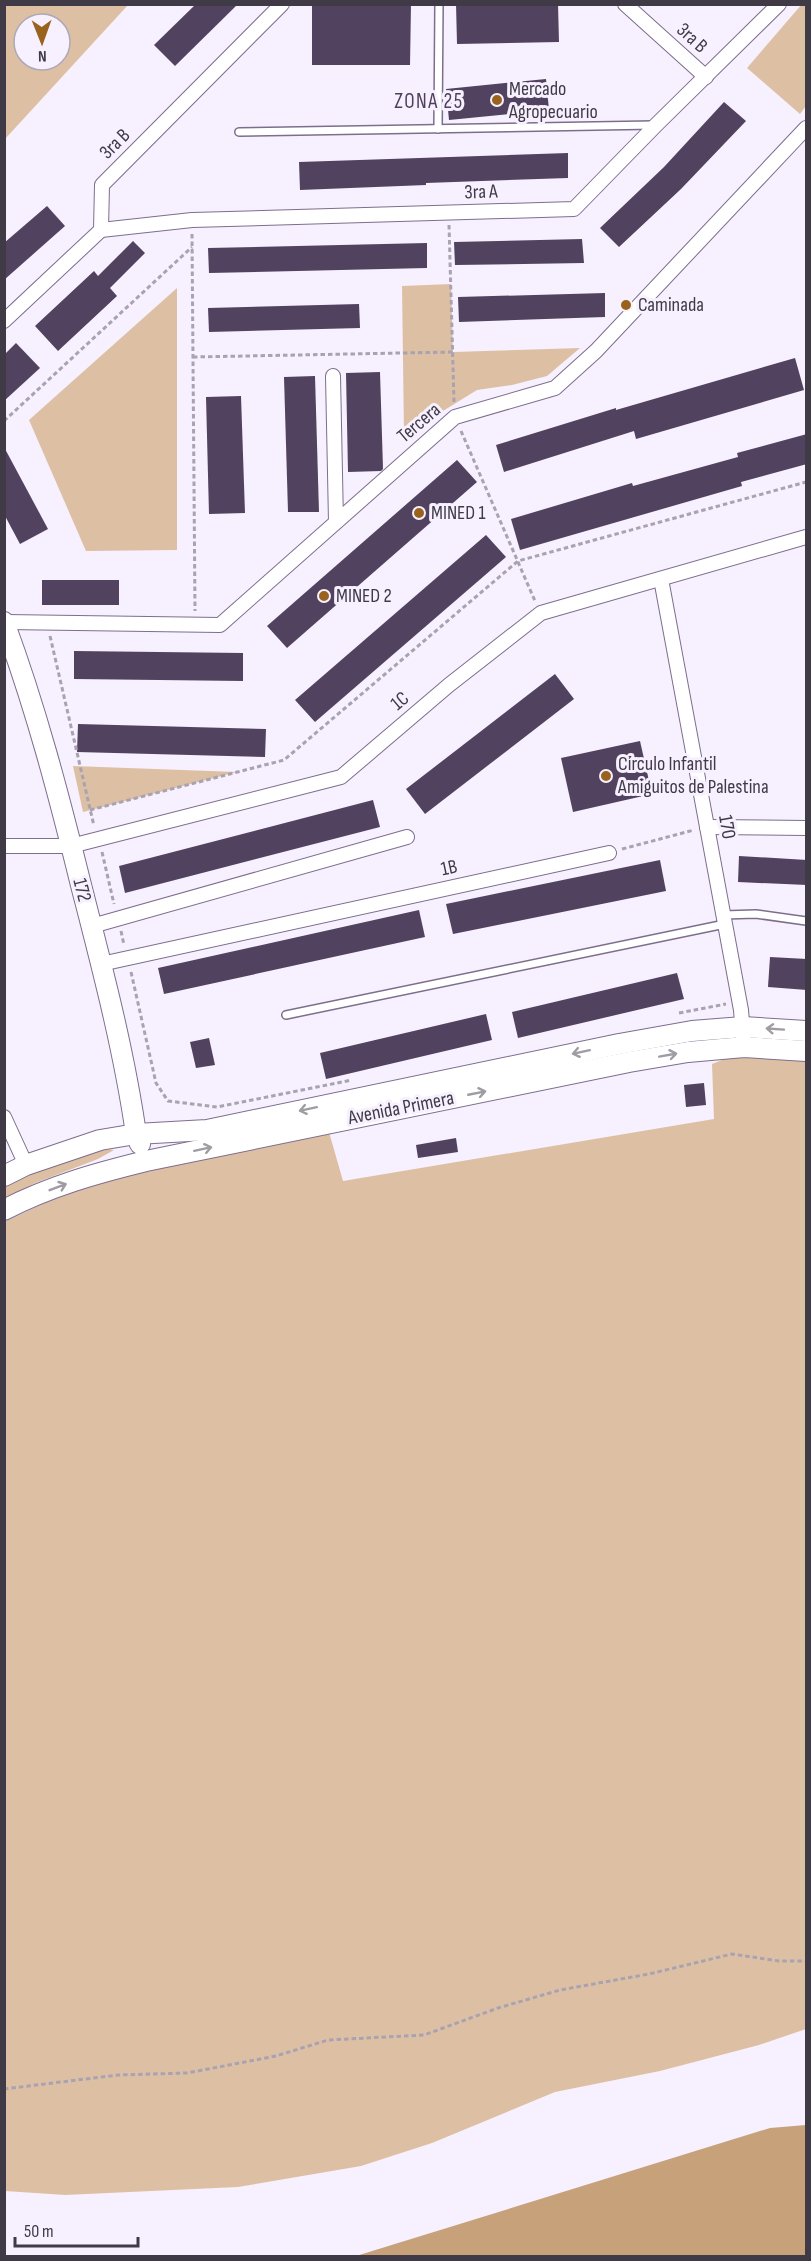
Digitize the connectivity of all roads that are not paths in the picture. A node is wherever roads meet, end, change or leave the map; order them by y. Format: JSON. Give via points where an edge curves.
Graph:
{"nodes":[{"id":1,"x":282,"y":4,"type":"edge"},
{"id":2,"x":439,"y":4,"type":"edge"},
{"id":3,"x":624,"y":4,"type":"edge"},
{"id":4,"x":779,"y":4,"type":"edge"},
{"id":5,"x":706,"y":77,"type":"junction"},
{"id":6,"x":656,"y":125,"type":"junction"},
{"id":7,"x":807,"y":128,"type":"edge"},
{"id":8,"x":438,"y":129,"type":"junction"},
{"id":9,"x":239,"y":132,"type":"dead end"},
{"id":10,"x":101,"y":230,"type":"junction"},
{"id":11,"x":4,"y":321,"type":"edge"},
{"id":12,"x":333,"y":376,"type":"dead end"},
{"id":13,"x":336,"y":522,"type":"junction"},
{"id":14,"x":807,"y":537,"type":"edge"},
{"id":15,"x":661,"y":579,"type":"junction"},
{"id":16,"x":4,"y":622,"type":"edge"},
{"id":17,"x":707,"y":827,"type":"junction"},
{"id":18,"x":807,"y":828,"type":"edge"},
{"id":19,"x":407,"y":837,"type":"dead end"},
{"id":20,"x":4,"y":846,"type":"edge"},
{"id":21,"x":71,"y":846,"type":"junction"},
{"id":22,"x":609,"y":853,"type":"road end"},
{"id":23,"x":724,"y":920,"type":"junction"},
{"id":24,"x":807,"y":921,"type":"edge"},
{"id":25,"x":92,"y":926,"type":"junction"},
{"id":26,"x":101,"y":963,"type":"junction"},
{"id":27,"x":286,"y":1016,"type":"dead end"},
{"id":28,"x":743,"y":1027,"type":"junction"},
{"id":29,"x":807,"y":1032,"type":"edge"},
{"id":30,"x":744,"y":1047,"type":"junction"},
{"id":31,"x":807,"y":1051,"type":"edge"},
{"id":32,"x":4,"y":1117,"type":"edge"},
{"id":33,"x":136,"y":1134,"type":"junction"},
{"id":34,"x":146,"y":1161,"type":"junction"},
{"id":35,"x":26,"y":1165,"type":"junction"},
{"id":36,"x":4,"y":1176,"type":"edge"},
{"id":37,"x":4,"y":1210,"type":"edge"}],
"edges":[{"from":1,"to":10,"type":"street","name":"3ra B","via":[[102,185]]},
{"from":2,"to":8,"type":"lane"},
{"from":3,"to":5,"type":"street","name":"3ra B"},
{"from":4,"to":5,"type":"street","name":"3ra A"},
{"from":5,"to":6,"type":"street","name":"3ra A"},
{"from":6,"to":8,"type":"lane"},
{"from":6,"to":10,"type":"street","name":"3ra A","via":[[574,209],[192,220]]},
{"from":7,"to":13,"type":"street","name":"Tercera","via":[[596,351],[555,388],[454,417]]},
{"from":8,"to":9,"type":"lane"},
{"from":10,"to":11,"type":"street"},
{"from":12,"to":13,"type":"street"},
{"from":13,"to":16,"type":"street","name":"Tercera","via":[[220,625]]},
{"from":14,"to":15,"type":"street","name":"1C"},
{"from":15,"to":17,"type":"street","name":"170"},
{"from":15,"to":21,"type":"street","name":"1C","via":[[541,613],[341,777]]},
{"from":16,"to":21,"type":"street","name":"172","via":[[27,683]]},
{"from":17,"to":18,"type":"street"},
{"from":17,"to":23,"type":"street","name":"170"},
{"from":19,"to":25,"type":"street"},
{"from":20,"to":21,"type":"street","name":"1C"},
{"from":21,"to":25,"type":"street","name":"172"},
{"from":22,"to":26,"type":"street","name":"1B"},
{"from":23,"to":24,"type":"lane","via":[[756,914]]},
{"from":23,"to":27,"type":"lane"},
{"from":23,"to":28,"type":"street","name":"170"},
{"from":25,"to":26,"type":"street","name":"172"},
{"from":26,"to":33,"type":"street","name":"172"},
{"from":29,"to":28,"type":"street","name":"Avenida Primera","one_way":true},
{"from":28,"to":30,"type":"street","name":"170"},
{"from":28,"to":33,"type":"street","name":"Avenida Primera","one_way":true,"via":[[619,1044],[207,1130]]},
{"from":30,"to":31,"type":"street","name":"Avenida Primera"},
{"from":34,"to":30,"type":"street","name":"Avenida Primera","one_way":true,"via":[[629,1062]]},
{"from":32,"to":35,"type":"street"},
{"from":33,"to":34,"type":"street","name":"172"},
{"from":33,"to":35,"type":"street","name":"Avenida Primera","via":[[100,1140]]},
{"from":37,"to":34,"type":"street","name":"Avenida Primera","one_way":true,"via":[[83,1177]]},
{"from":35,"to":36,"type":"street","name":"Avenida Primera"}]}
